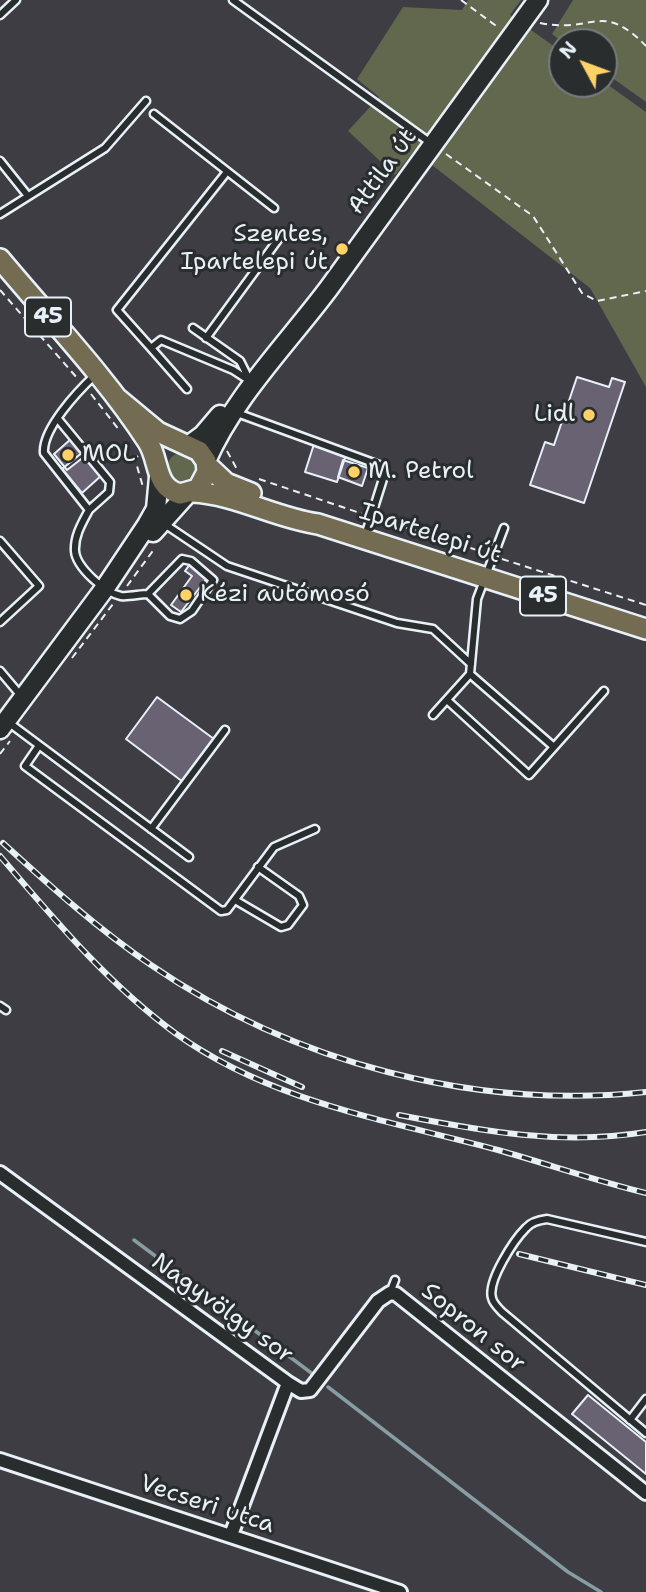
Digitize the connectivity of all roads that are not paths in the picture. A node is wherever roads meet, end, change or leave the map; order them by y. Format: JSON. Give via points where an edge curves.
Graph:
{"nodes":[{"id":1,"x":16,"y":0,"type":"edge"},
{"id":2,"x":233,"y":0,"type":"edge"},
{"id":3,"x":538,"y":0,"type":"edge"},
{"id":4,"x":0,"y":15,"type":"edge"},
{"id":5,"x":146,"y":101,"type":"dead end"},
{"id":6,"x":154,"y":114,"type":"dead end"},
{"id":7,"x":434,"y":145,"type":"junction"},
{"id":8,"x":0,"y":162,"type":"edge"},
{"id":9,"x":226,"y":173,"type":"junction"},
{"id":10,"x":28,"y":196,"type":"junction"},
{"id":11,"x":274,"y":208,"type":"dead end"},
{"id":12,"x":0,"y":214,"type":"edge"},
{"id":13,"x":280,"y":237,"type":"dead end"},
{"id":14,"x":0,"y":259,"type":"edge"},
{"id":15,"x":193,"y":328,"type":"dead end"},
{"id":16,"x":206,"y":338,"type":"junction"},
{"id":17,"x":151,"y":348,"type":"junction"},
{"id":18,"x":256,"y":378,"type":"junction"},
{"id":19,"x":90,"y":380,"type":"junction"},
{"id":20,"x":187,"y":389,"type":"dead end"},
{"id":21,"x":117,"y":398,"type":"junction"},
{"id":22,"x":235,"y":412,"type":"junction"},
{"id":23,"x":58,"y":419,"type":"junction"},
{"id":24,"x":186,"y":445,"type":"junction"},
{"id":25,"x":206,"y":463,"type":"junction"},
{"id":26,"x":159,"y":473,"type":"junction"},
{"id":27,"x":189,"y":493,"type":"junction"},
{"id":28,"x":89,"y":510,"type":"junction"},
{"id":29,"x":161,"y":522,"type":"junction"},
{"id":30,"x":318,"y":524,"type":"junction"},
{"id":31,"x":504,"y":528,"type":"dead end"},
{"id":32,"x":365,"y":539,"type":"junction"},
{"id":33,"x":0,"y":541,"type":"edge"},
{"id":34,"x":486,"y":578,"type":"junction"},
{"id":35,"x":105,"y":588,"type":"junction"},
{"id":36,"x":148,"y":594,"type":"junction"},
{"id":37,"x":0,"y":622,"type":"edge"},
{"id":38,"x":646,"y":629,"type":"edge"},
{"id":39,"x":471,"y":664,"type":"junction"},
{"id":40,"x":0,"y":671,"type":"edge"},
{"id":41,"x":470,"y":674,"type":"junction"},
{"id":42,"x":604,"y":691,"type":"dead end"},
{"id":43,"x":24,"y":698,"type":"junction"},
{"id":44,"x":447,"y":700,"type":"junction"},
{"id":45,"x":433,"y":715,"type":"dead end"},
{"id":46,"x":3,"y":725,"type":"edge"},
{"id":47,"x":225,"y":730,"type":"dead end"},
{"id":48,"x":38,"y":747,"type":"junction"},
{"id":49,"x":554,"y":747,"type":"junction"},
{"id":50,"x":151,"y":829,"type":"junction"},
{"id":51,"x":315,"y":829,"type":"dead end"},
{"id":52,"x":189,"y":857,"type":"dead end"},
{"id":53,"x":258,"y":867,"type":"junction"},
{"id":54,"x":235,"y":900,"type":"junction"},
{"id":55,"x":0,"y":1172,"type":"edge"},
{"id":56,"x":646,"y":1242,"type":"edge"},
{"id":57,"x":395,"y":1280,"type":"dead end"},
{"id":58,"x":390,"y":1293,"type":"junction"},
{"id":59,"x":288,"y":1382,"type":"junction"},
{"id":60,"x":646,"y":1399,"type":"edge"},
{"id":61,"x":630,"y":1420,"type":"junction"},
{"id":62,"x":646,"y":1433,"type":"edge"},
{"id":63,"x":0,"y":1460,"type":"edge"},
{"id":64,"x":646,"y":1493,"type":"edge"},
{"id":65,"x":231,"y":1535,"type":"junction"},
{"id":66,"x":400,"y":1592,"type":"edge"}],
"edges":[{"from":1,"to":4,"type":"lane"},
{"from":2,"to":7,"type":"lane"},
{"from":3,"to":7,"type":"main road","name":"Attila út"},
{"from":5,"to":10,"type":"lane","via":[[105,148]]},
{"from":6,"to":9,"type":"lane"},
{"from":7,"to":18,"type":"main road","name":"Attila út"},
{"from":8,"to":10,"type":"lane"},
{"from":9,"to":11,"type":"lane"},
{"from":9,"to":17,"type":"lane","via":[[117,310]]},
{"from":10,"to":12,"type":"lane"},
{"from":13,"to":16,"type":"lane"},
{"from":14,"to":19,"type":"main road","number":"45"},
{"from":15,"to":16,"type":"lane"},
{"from":16,"to":18,"type":"lane"},
{"from":17,"to":18,"type":"lane","via":[[161,340]]},
{"from":17,"to":20,"type":"lane"},
{"from":18,"to":22,"type":"main road","name":"Attila út"},
{"from":18,"to":24,"type":"main road","name":"Attila út","via":[[208,430]]},
{"from":19,"to":21,"type":"main road","number":"45"},
{"from":19,"to":23,"type":"lane"},
{"from":21,"to":24,"type":"main road","number":"45","via":[[158,432]]},
{"from":21,"to":26,"type":"main road","number":"45","via":[[149,443]]},
{"from":22,"to":25,"type":"main road","name":"Attila út"},
{"from":22,"to":32,"type":"lane","via":[[376,463],[383,479]]},
{"from":23,"to":28,"type":"lane","via":[[46,438],[44,453]]},
{"from":23,"to":28,"type":"lane","via":[[110,482],[109,492]]},
{"from":24,"to":25,"type":"main road","number":"45","via":[[199,451]]},
{"from":24,"to":26,"type":"main road","via":[[166,452]]},
{"from":25,"to":27,"type":"main road","via":[[203,484]]},
{"from":25,"to":30,"type":"main road","number":"45","via":[[226,483]]},
{"from":26,"to":27,"type":"main road","number":"45","via":[[167,488]]},
{"from":26,"to":35,"type":"main road","via":[[156,509]]},
{"from":27,"to":29,"type":"main road"},
{"from":27,"to":30,"type":"main road","number":"45","via":[[230,498]]},
{"from":28,"to":35,"type":"lane","via":[[79,530],[75,555]]},
{"from":29,"to":35,"type":"main road"},
{"from":29,"to":39,"type":"lane","via":[[227,566],[397,623],[433,629]]},
{"from":30,"to":32,"type":"main road","name":"Ipartelepi út","number":"45"},
{"from":31,"to":34,"type":"lane"},
{"from":32,"to":34,"type":"main road","name":"Ipartelepi út","number":"45"},
{"from":33,"to":37,"type":"lane","via":[[39,586]]},
{"from":34,"to":38,"type":"main road","name":"Ipartelepi út","number":"45"},
{"from":34,"to":39,"type":"lane","via":[[477,599]]},
{"from":35,"to":36,"type":"lane","via":[[120,596]]},
{"from":35,"to":43,"type":"main road"},
{"from":36,"to":36,"type":"lane","via":[[182,559],[213,580],[192,611],[180,619],[170,616]]},
{"from":39,"to":41,"type":"lane"},
{"from":40,"to":43,"type":"lane"},
{"from":41,"to":44,"type":"lane"},
{"from":41,"to":49,"type":"lane"},
{"from":42,"to":49,"type":"lane"},
{"from":43,"to":46,"type":"main road"},
{"from":44,"to":45,"type":"lane"},
{"from":44,"to":49,"type":"lane","via":[[528,775]]},
{"from":46,"to":48,"type":"lane"},
{"from":47,"to":50,"type":"lane"},
{"from":48,"to":50,"type":"lane"},
{"from":48,"to":54,"type":"lane","via":[[25,766],[218,909],[227,910]]},
{"from":50,"to":52,"type":"lane"},
{"from":51,"to":53,"type":"lane","via":[[277,844]]},
{"from":53,"to":54,"type":"lane"},
{"from":53,"to":54,"type":"lane","via":[[299,896],[303,905],[288,925],[281,927]]},
{"from":55,"to":59,"type":"street","name":"Nagyvölgy sor"},
{"from":56,"to":61,"type":"lane","via":[[541,1220],[526,1227],[492,1284],[492,1299],[502,1312]]},
{"from":57,"to":58,"type":"lane"},
{"from":58,"to":59,"type":"street","name":"Sopron sor","via":[[378,1301],[310,1391]]},
{"from":58,"to":64,"type":"street","name":"Sopron sor","via":[[402,1297]]},
{"from":59,"to":65,"type":"street","name":"Nagyvölgy sor"},
{"from":60,"to":61,"type":"lane"},
{"from":61,"to":62,"type":"lane"},
{"from":63,"to":65,"type":"street","name":"Vecseri utca"},
{"from":65,"to":66,"type":"street","name":"Vecseri utca"}]}
